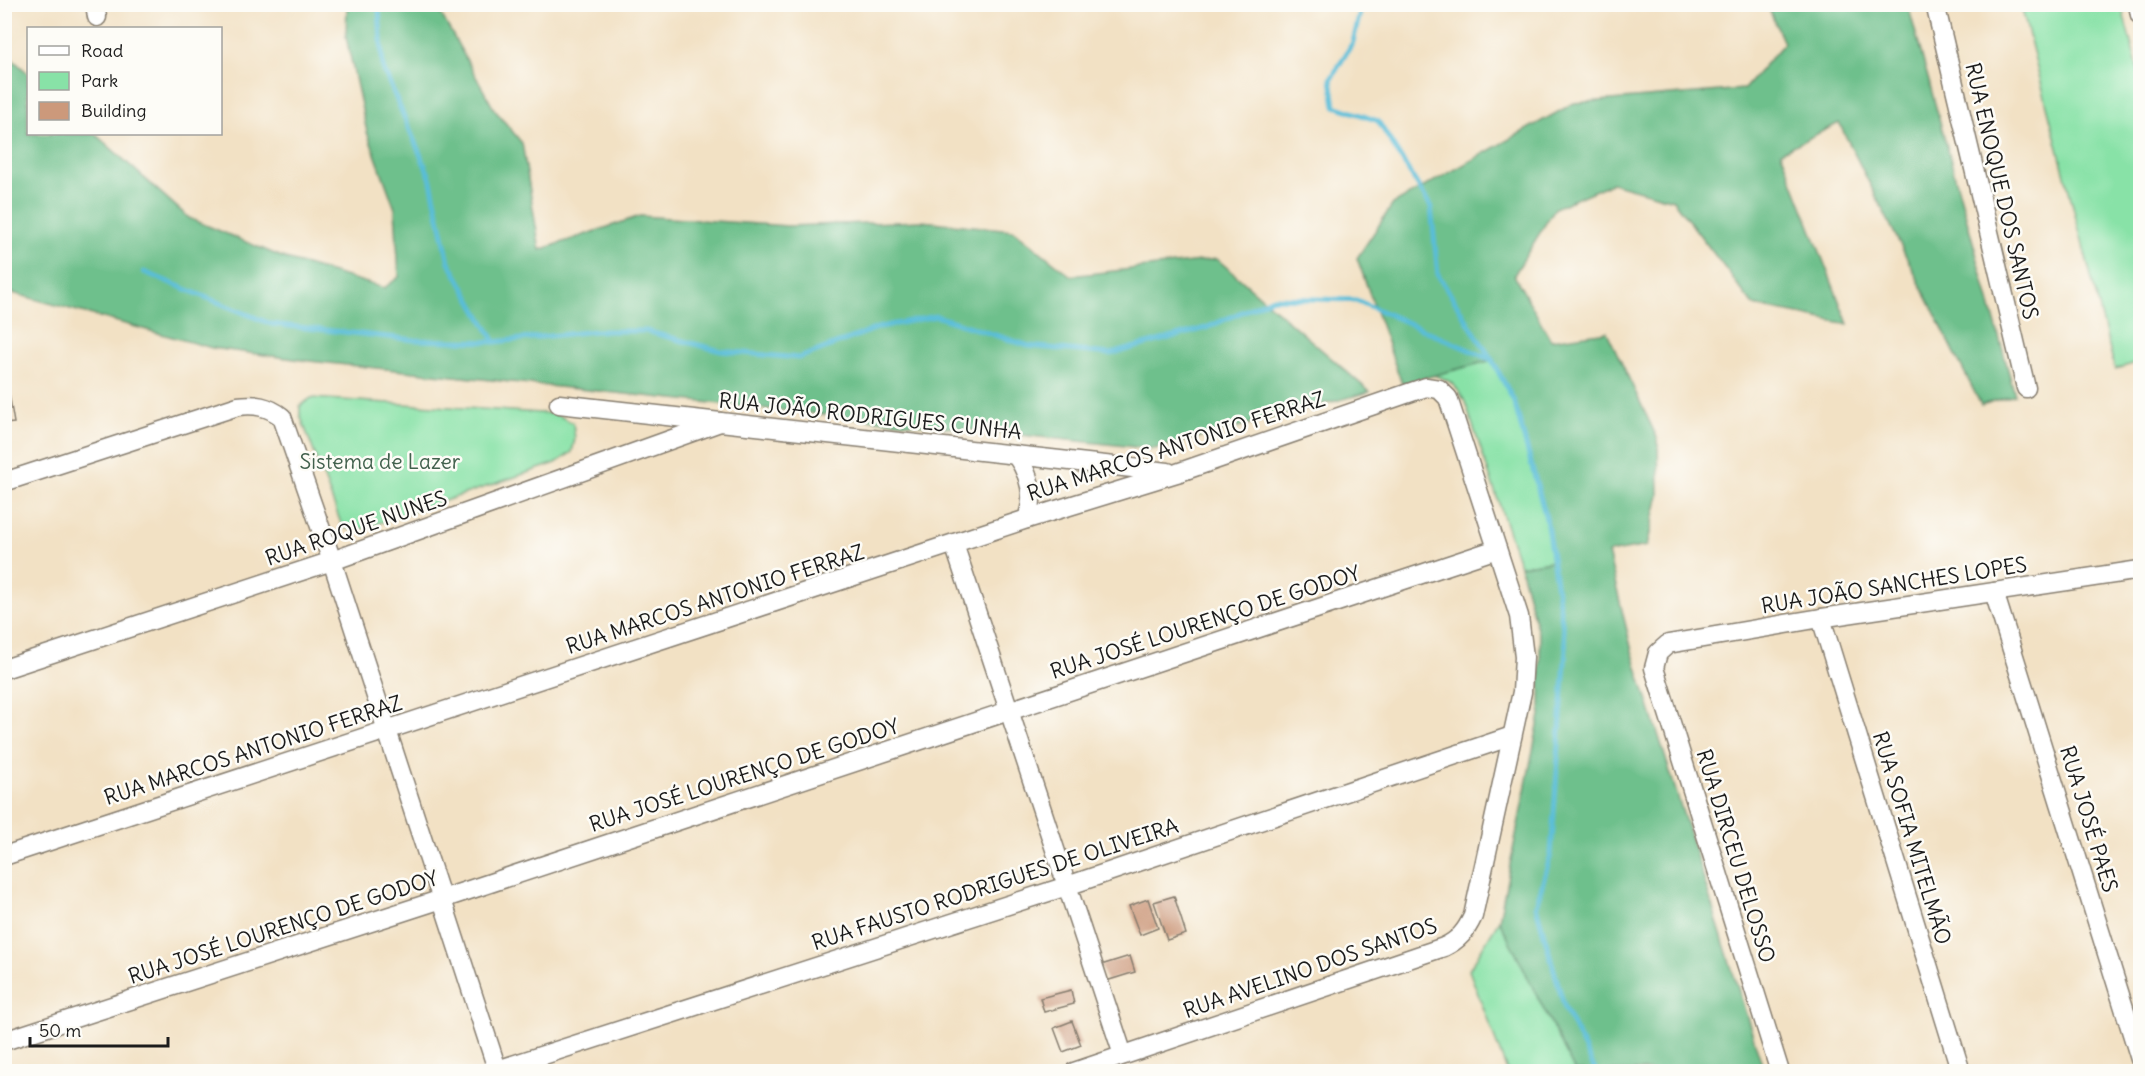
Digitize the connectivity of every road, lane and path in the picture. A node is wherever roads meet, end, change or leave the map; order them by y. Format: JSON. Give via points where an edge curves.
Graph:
{"nodes":[{"id":1,"x":1935,"y":4,"type":"edge"},
{"id":2,"x":2138,"y":4,"type":"edge"},
{"id":3,"x":2140,"y":15,"type":"edge"},
{"id":4,"x":2026,"y":388,"type":"dead end"},
{"id":5,"x":1439,"y":389,"type":"joint"},
{"id":6,"x":559,"y":404,"type":"dead end"},
{"id":7,"x":720,"y":422,"type":"junction"},
{"id":8,"x":1016,"y":455,"type":"junction"},
{"id":9,"x":1177,"y":473,"type":"junction"},
{"id":10,"x":4,"y":482,"type":"edge"},
{"id":11,"x":1026,"y":519,"type":"junction"},
{"id":12,"x":954,"y":544,"type":"junction"},
{"id":13,"x":1497,"y":549,"type":"junction"},
{"id":14,"x":332,"y":561,"type":"junction"},
{"id":15,"x":2140,"y":570,"type":"edge"},
{"id":16,"x":1994,"y":592,"type":"junction"},
{"id":17,"x":1821,"y":618,"type":"junction"},
{"id":18,"x":1658,"y":653,"type":"joint"},
{"id":19,"x":4,"y":669,"type":"edge"},
{"id":20,"x":1009,"y":712,"type":"junction"},
{"id":21,"x":385,"y":729,"type":"junction"},
{"id":22,"x":1512,"y":736,"type":"junction"},
{"id":23,"x":4,"y":856,"type":"edge"},
{"id":24,"x":1067,"y":886,"type":"junction"},
{"id":25,"x":442,"y":899,"type":"junction"},
{"id":26,"x":4,"y":1041,"type":"edge"},
{"id":27,"x":1123,"y":1055,"type":"junction"},
{"id":28,"x":2140,"y":1059,"type":"edge"},
{"id":29,"x":496,"y":1071,"type":"edge"},
{"id":30,"x":1074,"y":1071,"type":"edge"},
{"id":31,"x":1780,"y":1071,"type":"edge"},
{"id":32,"x":1961,"y":1071,"type":"edge"}],
"edges":[{"from":1,"to":4,"type":"street","name":"RUA ENOQUE DOS SANTOS"},
{"from":2,"to":3,"type":"street"},
{"from":5,"to":9,"type":"street","name":"RUA MARCOS ANTONIO FERRAZ","via":[[1426,387]]},
{"from":5,"to":13,"type":"street","name":"RUA AVELINO DOS SANTOS","via":[[1448,398]]},
{"from":6,"to":7,"type":"street","name":"RUA JOÃO RODRIGUES CUNHA"},
{"from":7,"to":8,"type":"street","name":"RUA JOÃO RODRIGUES CUNHA"},
{"from":7,"to":14,"type":"street","name":"RUA ROQUE NUNES"},
{"from":8,"to":9,"type":"street","name":"RUA JOÃO RODRIGUES CUNHA"},
{"from":8,"to":11,"type":"street","via":[[1027,470],[1031,488],[1032,506]]},
{"from":9,"to":11,"type":"street","name":"RUA MARCOS ANTONIO FERRAZ"},
{"from":10,"to":14,"type":"street","via":[[238,406],[262,406],[282,417]]},
{"from":11,"to":12,"type":"street","name":"RUA MARCOS ANTONIO FERRAZ"},
{"from":12,"to":20,"type":"street"},
{"from":12,"to":21,"type":"street","name":"RUA MARCOS ANTONIO FERRAZ"},
{"from":13,"to":20,"type":"street","name":"RUA JOSÉ LOURENÇO DE GODOY"},
{"from":13,"to":22,"type":"street","name":"RUA AVELINO DOS SANTOS","via":[[1519,616],[1524,657],[1522,693]]},
{"from":14,"to":19,"type":"street","name":"RUA ROQUE NUNES"},
{"from":14,"to":21,"type":"street"},
{"from":15,"to":16,"type":"street","name":"RUA JOÃO SANCHES LOPES"},
{"from":16,"to":17,"type":"street","name":"RUA JOÃO SANCHES LOPES"},
{"from":16,"to":28,"type":"street","name":"RUA JOSÉ PAES"},
{"from":17,"to":18,"type":"street","name":"RUA JOÃO SANCHES LOPES","via":[[1668,644]]},
{"from":17,"to":32,"type":"street","name":"RUA SOFIA MITELMÃO"},
{"from":18,"to":31,"type":"street","name":"RUA DIRCEU DELOSSO","via":[[1654,669]]},
{"from":20,"to":24,"type":"street"},
{"from":20,"to":25,"type":"street","name":"RUA JOSÉ LOURENÇO DE GODOY"},
{"from":21,"to":23,"type":"street","name":"RUA MARCOS ANTONIO FERRAZ"},
{"from":21,"to":25,"type":"street"},
{"from":22,"to":24,"type":"street","name":"RUA FAUSTO RODRIGUES DE OLIVEIRA"},
{"from":22,"to":27,"type":"street","name":"RUA AVELINO DOS SANTOS","via":[[1473,916],[1458,940]]},
{"from":24,"to":27,"type":"street"},
{"from":24,"to":29,"type":"street","name":"RUA FAUSTO RODRIGUES DE OLIVEIRA"},
{"from":25,"to":26,"type":"street","name":"RUA JOSÉ LOURENÇO DE GODOY"},
{"from":25,"to":29,"type":"street"},
{"from":27,"to":30,"type":"street","name":"RUA AVELINO DOS SANTOS"}]}
